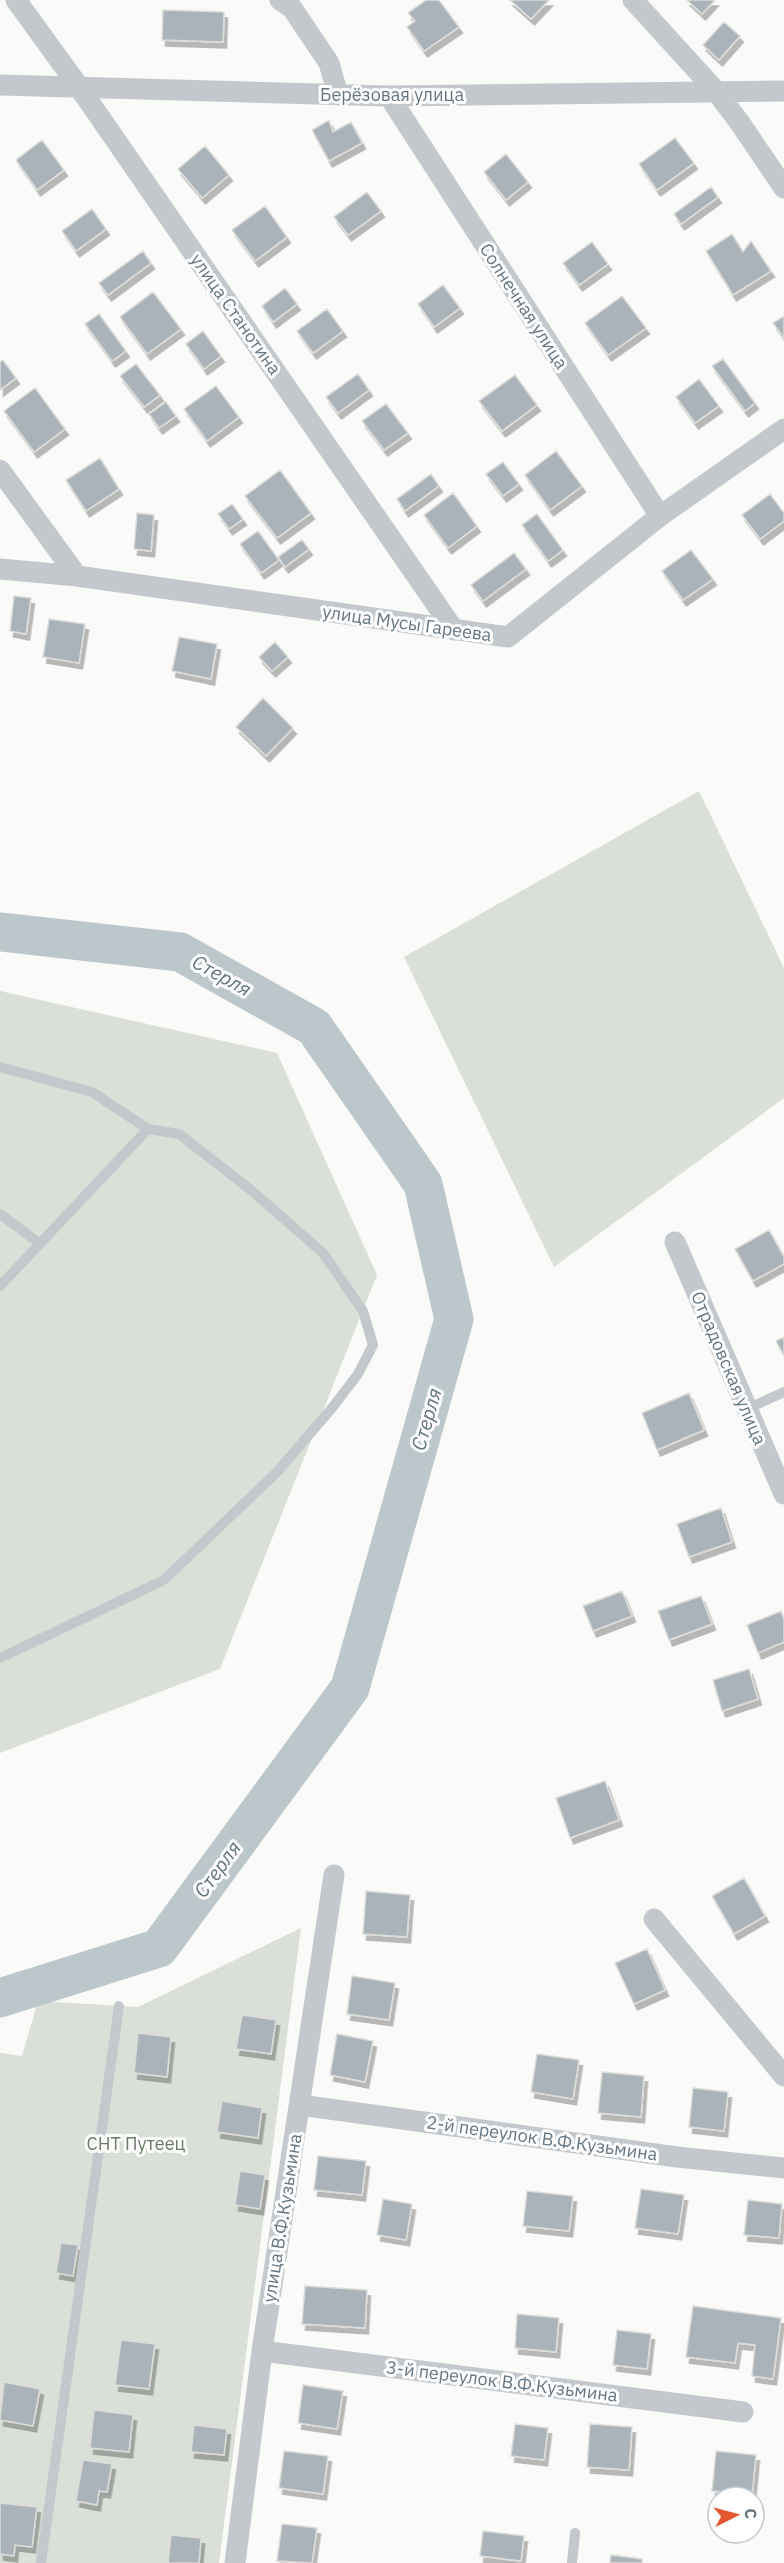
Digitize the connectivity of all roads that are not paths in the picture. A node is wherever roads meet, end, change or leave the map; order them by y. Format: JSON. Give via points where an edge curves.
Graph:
{"nodes":[{"id":1,"x":16,"y":0,"type":"edge"},
{"id":2,"x":280,"y":0,"type":"edge"},
{"id":3,"x":633,"y":0,"type":"edge"},
{"id":4,"x":0,"y":85,"type":"edge"},
{"id":5,"x":79,"y":87,"type":"junction"},
{"id":6,"x":715,"y":90,"type":"junction"},
{"id":7,"x":784,"y":91,"type":"edge"},
{"id":8,"x":338,"y":95,"type":"junction"},
{"id":9,"x":389,"y":96,"type":"junction"},
{"id":10,"x":784,"y":188,"type":"edge"},
{"id":11,"x":784,"y":429,"type":"edge"},
{"id":12,"x":0,"y":471,"type":"edge"},
{"id":13,"x":660,"y":516,"type":"junction"},
{"id":14,"x":0,"y":569,"type":"edge"},
{"id":15,"x":77,"y":576,"type":"junction"},
{"id":16,"x":454,"y":630,"type":"junction"},
{"id":17,"x":0,"y":1067,"type":"edge"},
{"id":18,"x":148,"y":1130,"type":"junction"},
{"id":19,"x":0,"y":1214,"type":"edge"},
{"id":20,"x":675,"y":1242,"type":"dead end"},
{"id":21,"x":39,"y":1243,"type":"junction"},
{"id":22,"x":0,"y":1286,"type":"edge"},
{"id":23,"x":784,"y":1392,"type":"edge"},
{"id":24,"x":747,"y":1409,"type":"junction"},
{"id":25,"x":784,"y":1494,"type":"edge"},
{"id":26,"x":0,"y":1658,"type":"edge"},
{"id":27,"x":334,"y":1875,"type":"dead end"},
{"id":28,"x":654,"y":1919,"type":"dead end"},
{"id":29,"x":119,"y":2006,"type":"dead end"},
{"id":30,"x":784,"y":2076,"type":"edge"},
{"id":31,"x":300,"y":2104,"type":"junction"},
{"id":32,"x":784,"y":2168,"type":"edge"},
{"id":33,"x":262,"y":2351,"type":"junction"},
{"id":34,"x":742,"y":2412,"type":"dead end"},
{"id":35,"x":576,"y":2533,"type":"dead end"},
{"id":36,"x":41,"y":2563,"type":"edge"},
{"id":37,"x":235,"y":2563,"type":"edge"},
{"id":38,"x":572,"y":2563,"type":"edge"}],
"edges":[{"from":1,"to":5,"type":"street","name":"улица Станотина"},
{"from":2,"to":8,"type":"street","via":[[292,8],[329,63]]},
{"from":3,"to":6,"type":"street"},
{"from":4,"to":5,"type":"street","name":"Берёзовая улица"},
{"from":5,"to":8,"type":"street","name":"Берёзовая улица"},
{"from":5,"to":16,"type":"street","name":"улица Станотина"},
{"from":6,"to":7,"type":"street","name":"Берёзовая улица"},
{"from":6,"to":9,"type":"street","name":"Берёзовая улица"},
{"from":6,"to":10,"type":"street"},
{"from":8,"to":9,"type":"street","name":"Берёзовая улица"},
{"from":9,"to":13,"type":"street","name":"Солнечная улица"},
{"from":11,"to":13,"type":"street","name":"улица Мусы Гареева"},
{"from":12,"to":15,"type":"street"},
{"from":13,"to":16,"type":"street","name":"улица Мусы Гареева","via":[[508,637]]},
{"from":14,"to":15,"type":"street","name":"улица Мусы Гареева"},
{"from":15,"to":16,"type":"street","name":"улица Мусы Гареева"},
{"from":17,"to":18,"type":"lane","via":[[92,1092]]},
{"from":18,"to":21,"type":"lane"},
{"from":18,"to":26,"type":"lane","via":[[179,1134],[323,1253],[363,1311],[373,1345],[339,1400],[277,1472],[164,1580]]},
{"from":19,"to":21,"type":"lane"},
{"from":20,"to":24,"type":"street","name":"Отрадовская улица"},
{"from":21,"to":22,"type":"lane"},
{"from":23,"to":24,"type":"lane"},
{"from":24,"to":25,"type":"street","name":"Отрадовская улица"},
{"from":27,"to":31,"type":"street","name":"улица В.Ф.Кузьмина"},
{"from":28,"to":30,"type":"street"},
{"from":29,"to":36,"type":"lane"},
{"from":31,"to":32,"type":"street","name":"2-й переулок В.Ф.Кузьмина","via":[[677,2157]]},
{"from":31,"to":33,"type":"street","name":"улица В.Ф.Кузьмина"},
{"from":33,"to":34,"type":"street","name":"3-й переулок В.Ф.Кузьмина"},
{"from":33,"to":37,"type":"street","name":"улица В.Ф.Кузьмина"},
{"from":35,"to":38,"type":"lane"}]}
